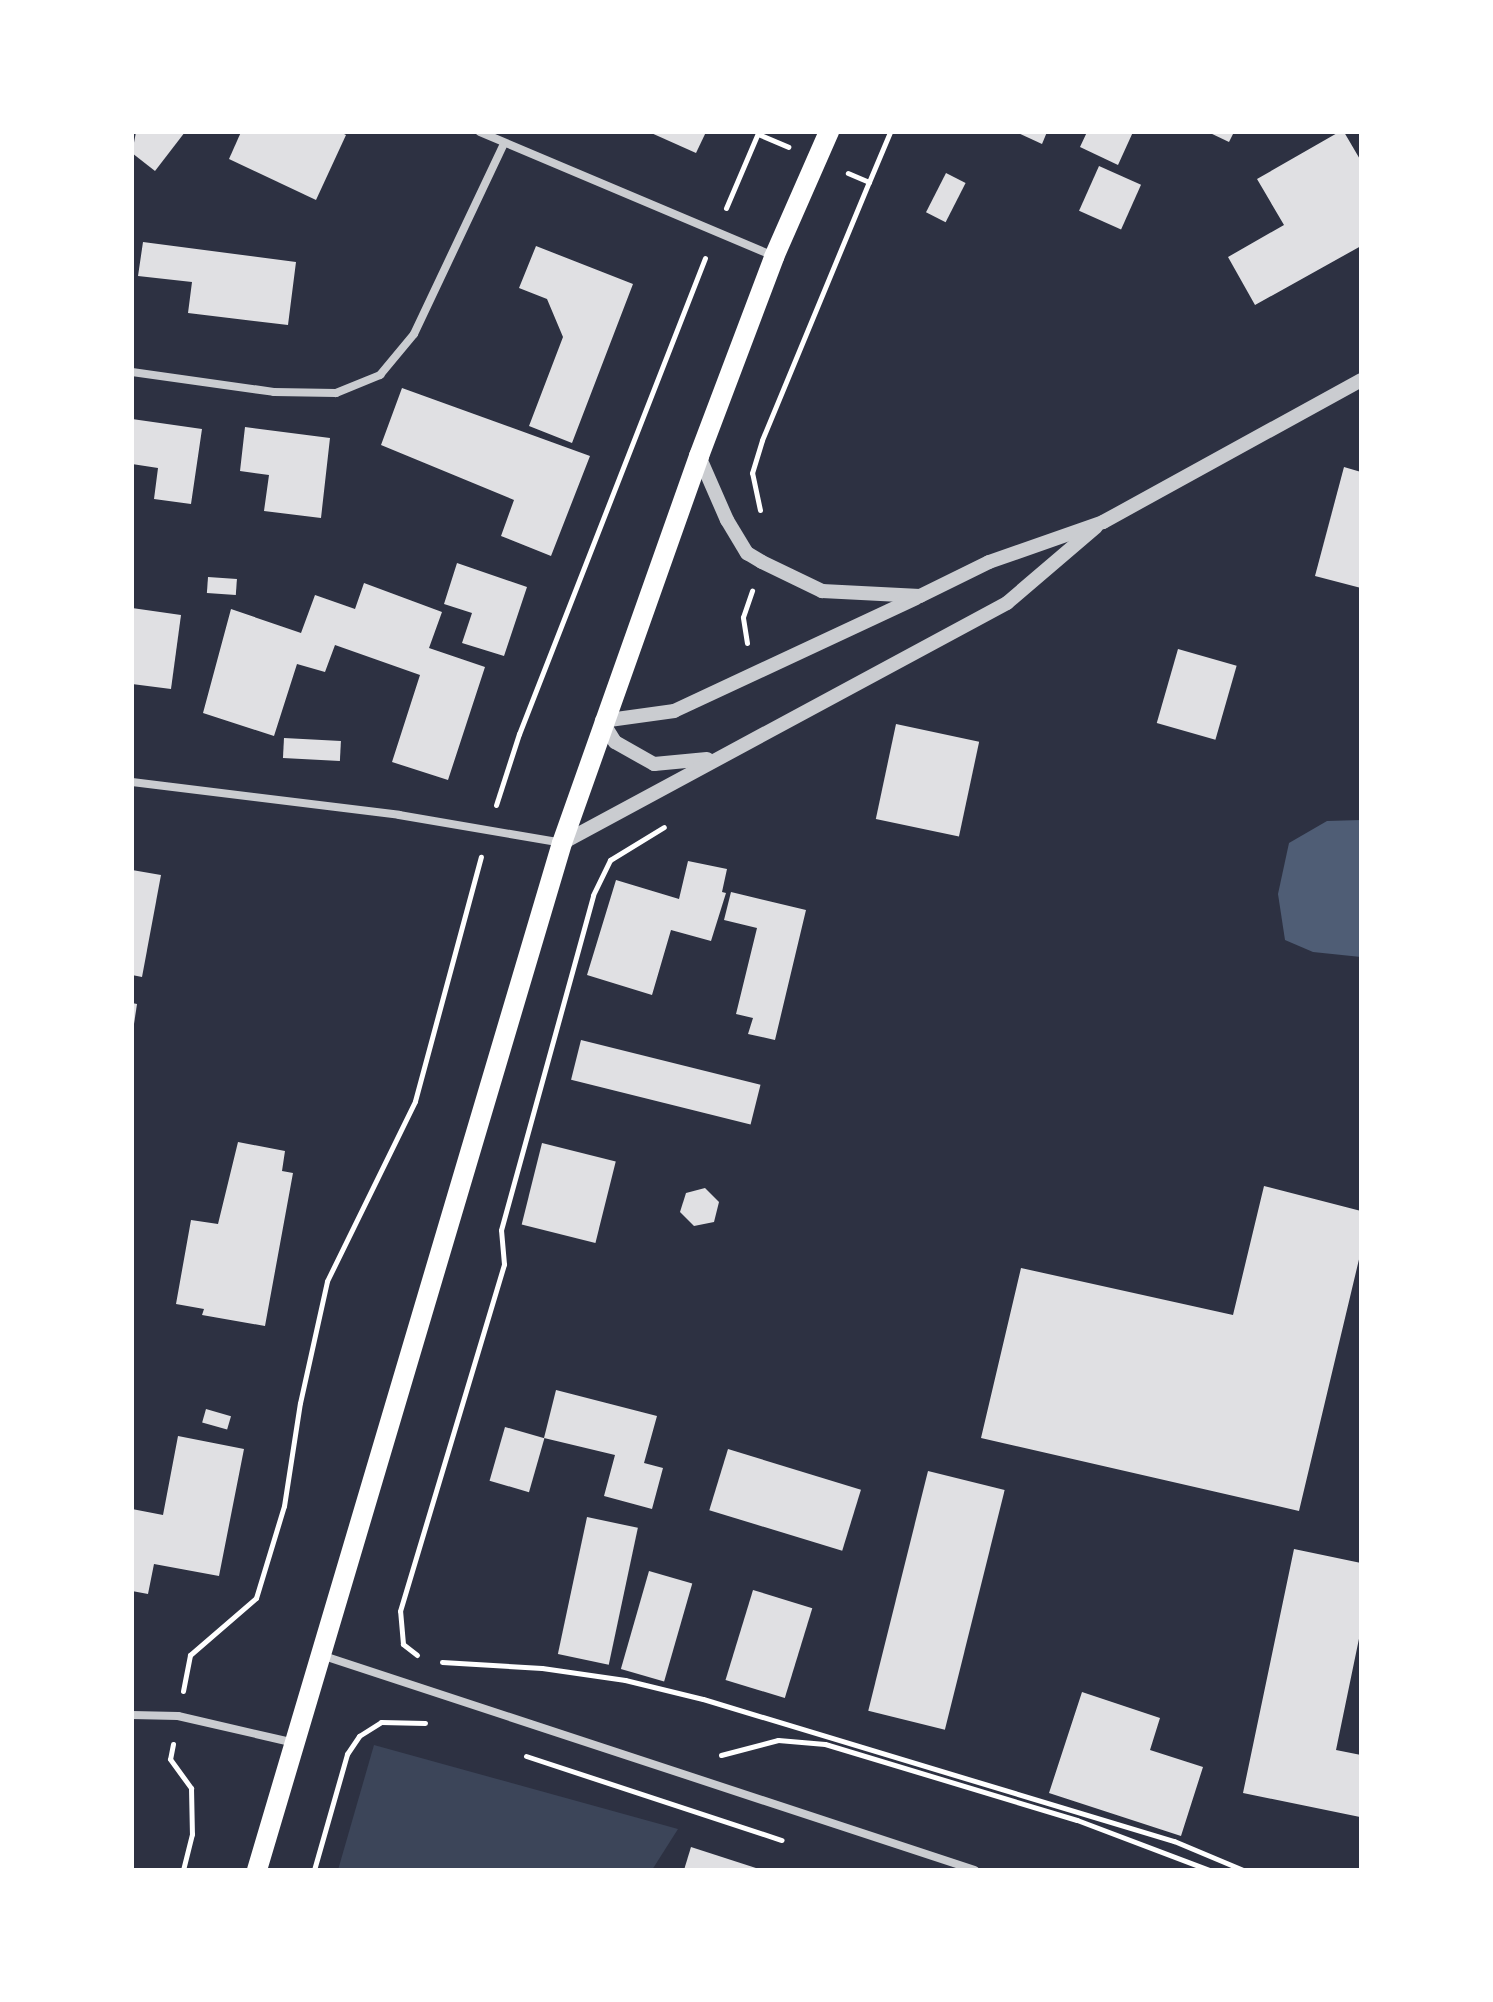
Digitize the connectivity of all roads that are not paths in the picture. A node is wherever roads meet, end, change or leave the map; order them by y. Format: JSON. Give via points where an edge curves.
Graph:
{"nodes":[{"id":1,"x":480,"y":132,"type":"edge"},
{"id":2,"x":829,"y":132,"type":"edge"},
{"id":3,"x":504,"y":144,"type":"junction"},
{"id":4,"x":774,"y":257,"type":"junction"},
{"id":5,"x":132,"y":372,"type":"edge"},
{"id":6,"x":1361,"y":380,"type":"edge"},
{"id":7,"x":699,"y":456,"type":"junction"},
{"id":8,"x":1103,"y":522,"type":"junction"},
{"id":9,"x":920,"y":596,"type":"junction"},
{"id":10,"x":602,"y":721,"type":"junction"},
{"id":11,"x":741,"y":747,"type":"junction"},
{"id":12,"x":132,"y":782,"type":"edge"},
{"id":13,"x":562,"y":843,"type":"junction"},
{"id":14,"x":324,"y":1656,"type":"junction"},
{"id":15,"x":132,"y":1715,"type":"edge"},
{"id":16,"x":296,"y":1743,"type":"junction"},
{"id":17,"x":257,"y":1870,"type":"edge"},
{"id":18,"x":975,"y":1870,"type":"edge"}],
"edges":[{"from":1,"to":3,"type":"street"},
{"from":2,"to":4,"type":"main road"},
{"from":3,"to":4,"type":"street"},
{"from":3,"to":5,"type":"street","via":[[414,334],[380,375],[336,393],[274,392]]},
{"from":4,"to":7,"type":"main road"},
{"from":6,"to":8,"type":"street"},
{"from":7,"to":9,"type":"street","via":[[747,553],[822,591]]},
{"from":7,"to":10,"type":"main road"},
{"from":8,"to":9,"type":"street","via":[[989,562]]},
{"from":8,"to":11,"type":"street","via":[[1007,603]]},
{"from":9,"to":10,"type":"street","via":[[674,711]]},
{"from":10,"to":11,"type":"street","via":[[615,742],[654,764],[699,762]]},
{"from":10,"to":13,"type":"main road"},
{"from":11,"to":13,"type":"street"},
{"from":12,"to":13,"type":"street"},
{"from":13,"to":14,"type":"main road"},
{"from":14,"to":16,"type":"main road"},
{"from":14,"to":18,"type":"street"},
{"from":15,"to":16,"type":"street","via":[[178,1716]]},
{"from":16,"to":17,"type":"main road"}]}
